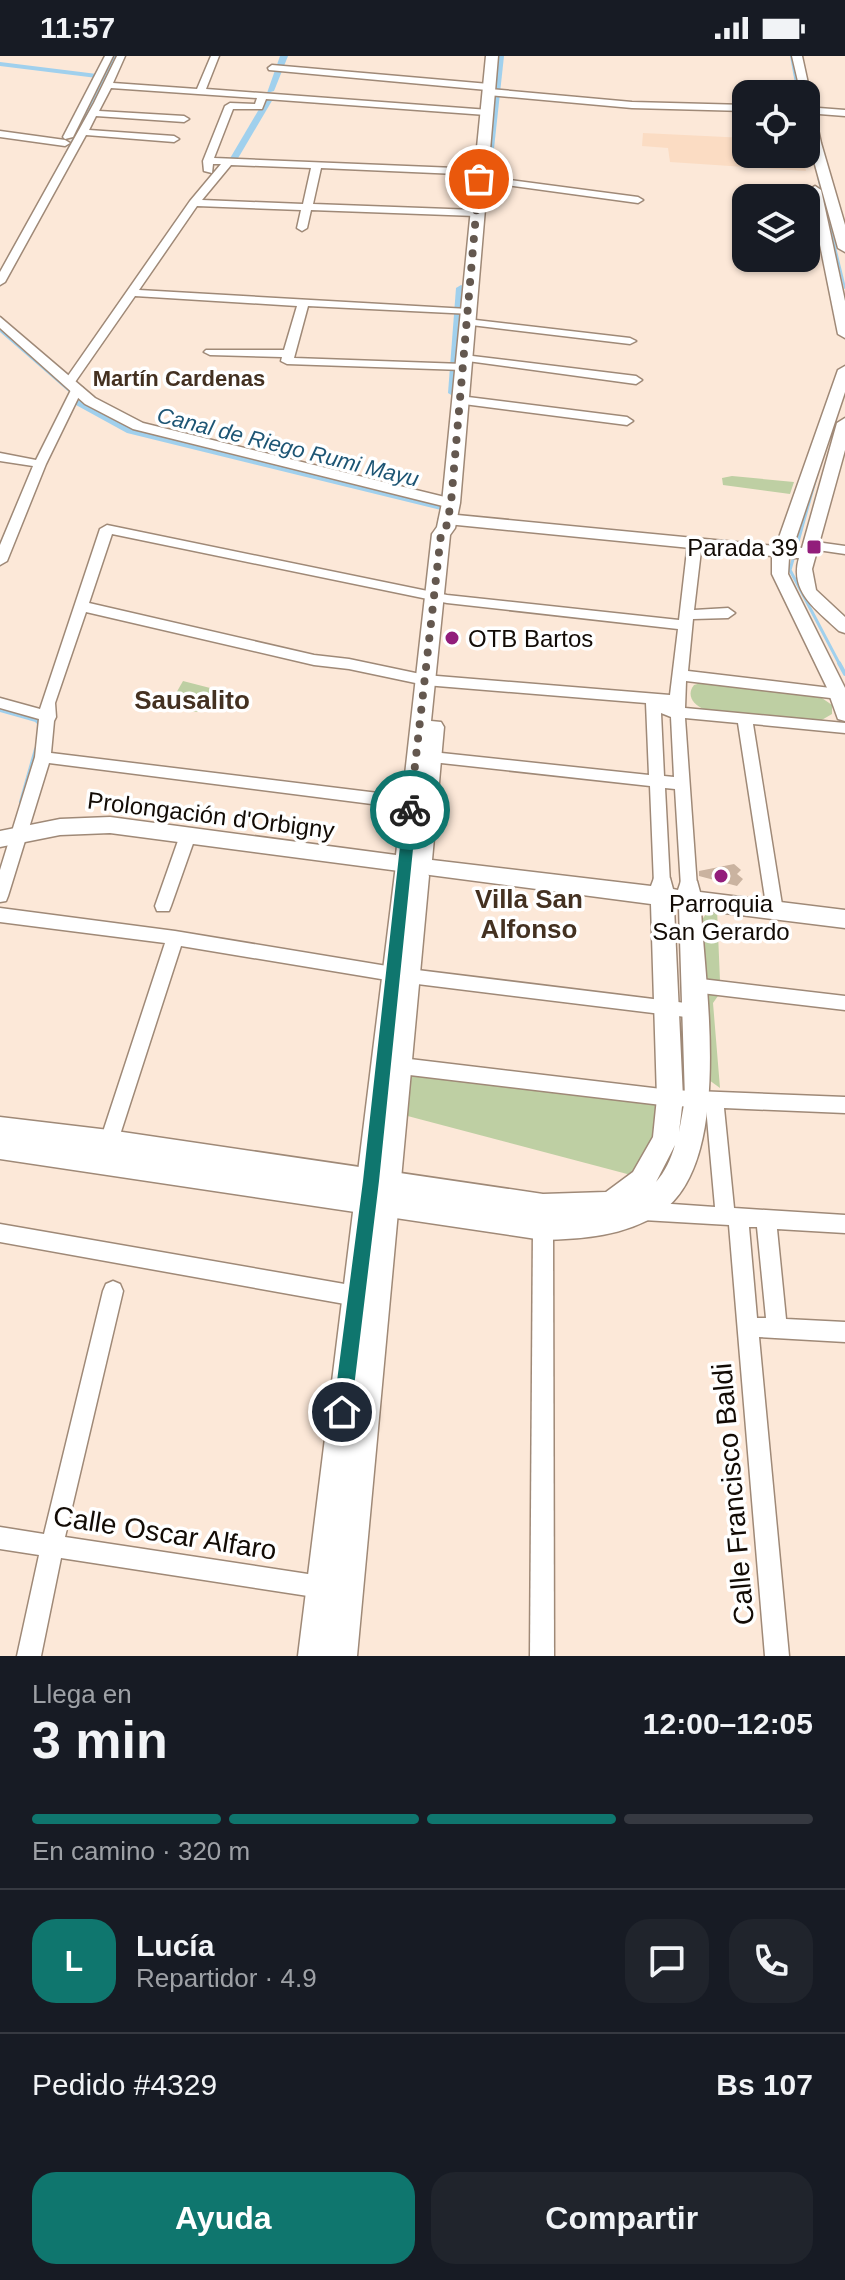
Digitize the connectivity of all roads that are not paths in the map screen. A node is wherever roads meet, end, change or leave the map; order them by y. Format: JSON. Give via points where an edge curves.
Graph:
{"nodes":[{"id":1,"x":109,"y":56,"type":"edge"},
{"id":2,"x":121,"y":56,"type":"edge"},
{"id":3,"x":215,"y":56,"type":"edge"},
{"id":4,"x":492,"y":56,"type":"edge"},
{"id":5,"x":797,"y":56,"type":"edge"},
{"id":6,"x":272,"y":68,"type":"dead end"},
{"id":7,"x":802,"y":80,"type":"edge"},
{"id":8,"x":107,"y":85,"type":"junction"},
{"id":9,"x":488,"y":90,"type":"junction"},
{"id":10,"x":201,"y":91,"type":"junction"},
{"id":11,"x":262,"y":95,"type":"junction"},
{"id":12,"x":732,"y":108,"type":"edge"},
{"id":13,"x":820,"y":110,"type":"edge"},
{"id":14,"x":486,"y":112,"type":"junction"},
{"id":15,"x":93,"y":113,"type":"junction"},
{"id":16,"x":845,"y":113,"type":"edge"},
{"id":17,"x":184,"y":119,"type":"dead end"},
{"id":18,"x":83,"y":132,"type":"junction"},
{"id":19,"x":0,"y":134,"type":"edge"},
{"id":20,"x":174,"y":139,"type":"dead end"},
{"id":21,"x":65,"y":143,"type":"junction"},
{"id":22,"x":208,"y":161,"type":"junction"},
{"id":23,"x":228,"y":162,"type":"junction"},
{"id":24,"x":317,"y":165,"type":"junction"},
{"id":25,"x":815,"y":168,"type":"edge"},
{"id":26,"x":817,"y":168,"type":"edge"},
{"id":27,"x":818,"y":174,"type":"junction"},
{"id":28,"x":480,"y":175,"type":"junction"},
{"id":29,"x":210,"y":184,"type":"junction"},
{"id":30,"x":638,"y":200,"type":"dead end"},
{"id":31,"x":194,"y":203,"type":"junction"},
{"id":32,"x":307,"y":207,"type":"junction"},
{"id":33,"x":476,"y":213,"type":"junction"},
{"id":34,"x":302,"y":228,"type":"dead end"},
{"id":35,"x":845,"y":248,"type":"edge"},
{"id":36,"x":0,"y":261,"type":"edge"},
{"id":37,"x":0,"y":282,"type":"edge"},
{"id":38,"x":132,"y":293,"type":"junction"},
{"id":39,"x":303,"y":304,"type":"junction"},
{"id":40,"x":467,"y":317,"type":"junction"},
{"id":41,"x":0,"y":321,"type":"edge"},
{"id":42,"x":845,"y":334,"type":"edge"},
{"id":43,"x":630,"y":341,"type":"dead end"},
{"id":44,"x":210,"y":352,"type":"dead end"},
{"id":45,"x":289,"y":354,"type":"junction"},
{"id":46,"x":464,"y":362,"type":"junction"},
{"id":47,"x":845,"y":370,"type":"edge"},
{"id":48,"x":636,"y":380,"type":"dead end"},
{"id":49,"x":73,"y":385,"type":"junction"},
{"id":50,"x":460,"y":400,"type":"junction"},
{"id":51,"x":627,"y":421,"type":"dead end"},
{"id":52,"x":845,"y":423,"type":"edge"},
{"id":53,"x":824,"y":452,"type":"junction"},
{"id":54,"x":0,"y":457,"type":"edge"},
{"id":55,"x":40,"y":464,"type":"junction"},
{"id":56,"x":448,"y":517,"type":"junction"},
{"id":57,"x":695,"y":547,"type":"junction"},
{"id":58,"x":845,"y":550,"type":"edge"},
{"id":59,"x":796,"y":551,"type":"junction"},
{"id":60,"x":0,"y":561,"type":"edge"},
{"id":61,"x":441,"y":598,"type":"junction"},
{"id":62,"x":80,"y":606,"type":"junction"},
{"id":63,"x":728,"y":613,"type":"dead end"},
{"id":64,"x":686,"y":620,"type":"junction"},
{"id":65,"x":845,"y":627,"type":"edge"},
{"id":66,"x":678,"y":675,"type":"junction"},
{"id":67,"x":431,"y":680,"type":"junction"},
{"id":68,"x":843,"y":701,"type":"edge"},
{"id":69,"x":0,"y":703,"type":"edge"},
{"id":70,"x":654,"y":704,"type":"junction"},
{"id":71,"x":677,"y":706,"type":"junction"},
{"id":72,"x":49,"y":717,"type":"junction"},
{"id":73,"x":745,"y":719,"type":"junction"},
{"id":74,"x":845,"y":728,"type":"edge"},
{"id":75,"x":43,"y":757,"type":"junction"},
{"id":76,"x":432,"y":757,"type":"junction"},
{"id":77,"x":659,"y":782,"type":"junction"},
{"id":78,"x":684,"y":784,"type":"junction"},
{"id":79,"x":411,"y":803,"type":"junction"},
{"id":80,"x":8,"y":834,"type":"edge"},
{"id":81,"x":188,"y":835,"type":"junction"},
{"id":82,"x":414,"y":860,"type":"junction"},
{"id":83,"x":662,"y":890,"type":"junction"},
{"id":84,"x":689,"y":893,"type":"junction"},
{"id":85,"x":0,"y":896,"type":"edge"},
{"id":86,"x":774,"y":904,"type":"junction"},
{"id":87,"x":163,"y":906,"type":"dead end"},
{"id":88,"x":845,"y":907,"type":"edge"},
{"id":89,"x":0,"y":915,"type":"edge"},
{"id":90,"x":845,"y":919,"type":"edge"},
{"id":91,"x":175,"y":938,"type":"junction"},
{"id":92,"x":401,"y":974,"type":"junction"},
{"id":93,"x":693,"y":985,"type":"junction"},
{"id":94,"x":845,"y":1003,"type":"edge"},
{"id":95,"x":667,"y":1009,"type":"junction"},
{"id":96,"x":694,"y":1011,"type":"junction"},
{"id":97,"x":390,"y":1065,"type":"junction"},
{"id":98,"x":670,"y":1098,"type":"junction"},
{"id":99,"x":706,"y":1099,"type":"junction"},
{"id":100,"x":845,"y":1105,"type":"edge"},
{"id":101,"x":0,"y":1128,"type":"edge"},
{"id":102,"x":109,"y":1141,"type":"junction"},
{"id":103,"x":0,"y":1148,"type":"edge"},
{"id":104,"x":378,"y":1194,"type":"junction"},
{"id":105,"x":643,"y":1211,"type":"junction"},
{"id":106,"x":731,"y":1217,"type":"junction"},
{"id":107,"x":766,"y":1219,"type":"junction"},
{"id":108,"x":845,"y":1224,"type":"edge"},
{"id":109,"x":543,"y":1228,"type":"junction"},
{"id":110,"x":0,"y":1233,"type":"edge"},
{"id":111,"x":113,"y":1291,"type":"dead end"},
{"id":112,"x":356,"y":1296,"type":"junction"},
{"id":113,"x":748,"y":1327,"type":"junction"},
{"id":114,"x":777,"y":1328,"type":"junction"},
{"id":115,"x":845,"y":1332,"type":"edge"},
{"id":116,"x":0,"y":1538,"type":"edge"},
{"id":117,"x":52,"y":1546,"type":"junction"},
{"id":118,"x":321,"y":1587,"type":"junction"},
{"id":119,"x":29,"y":1656,"type":"edge"},
{"id":120,"x":313,"y":1656,"type":"edge"},
{"id":121,"x":342,"y":1656,"type":"edge"},
{"id":122,"x":542,"y":1656,"type":"edge"},
{"id":123,"x":777,"y":1656,"type":"edge"}],
"edges":[{"from":1,"to":21,"type":"street"},
{"from":2,"to":8,"type":"street"},
{"from":3,"to":10,"type":"street"},
{"from":4,"to":9,"type":"main road"},
{"from":5,"to":7,"type":"street"},
{"from":6,"to":9,"type":"street"},
{"from":8,"to":10,"type":"street"},
{"from":8,"to":15,"type":"street"},
{"from":9,"to":12,"type":"street","via":[[632,105]]},
{"from":9,"to":14,"type":"main road"},
{"from":10,"to":11,"type":"street"},
{"from":11,"to":14,"type":"street"},
{"from":11,"to":22,"type":"street","via":[[259,107],[230,106]]},
{"from":13,"to":16,"type":"street"},
{"from":14,"to":28,"type":"main road"},
{"from":15,"to":17,"type":"street"},
{"from":15,"to":18,"type":"street"},
{"from":18,"to":20,"type":"street"},
{"from":18,"to":37,"type":"street"},
{"from":19,"to":21,"type":"street"},
{"from":21,"to":36,"type":"street"},
{"from":22,"to":23,"type":"street"},
{"from":22,"to":29,"type":"street"},
{"from":23,"to":24,"type":"street"},
{"from":23,"to":29,"type":"street"},
{"from":24,"to":28,"type":"street"},
{"from":24,"to":32,"type":"street"},
{"from":25,"to":27,"type":"street"},
{"from":26,"to":27,"type":"street"},
{"from":27,"to":35,"type":"street"},
{"from":27,"to":42,"type":"street"},
{"from":28,"to":30,"type":"street"},
{"from":28,"to":33,"type":"main road"},
{"from":29,"to":31,"type":"street"},
{"from":31,"to":32,"type":"street"},
{"from":31,"to":38,"type":"street"},
{"from":32,"to":33,"type":"street"},
{"from":32,"to":34,"type":"street"},
{"from":33,"to":40,"type":"main road"},
{"from":38,"to":39,"type":"street"},
{"from":38,"to":49,"type":"street"},
{"from":39,"to":40,"type":"street"},
{"from":39,"to":45,"type":"street"},
{"from":40,"to":43,"type":"street"},
{"from":40,"to":46,"type":"main road"},
{"from":41,"to":49,"type":"street"},
{"from":44,"to":45,"type":"street"},
{"from":45,"to":46,"type":"street","via":[[287,361]]},
{"from":46,"to":48,"type":"street"},
{"from":46,"to":50,"type":"main road"},
{"from":47,"to":53,"type":"street"},
{"from":49,"to":55,"type":"street"},
{"from":49,"to":56,"type":"street","via":[[90,401],[138,426]]},
{"from":50,"to":51,"type":"street"},
{"from":50,"to":56,"type":"main road"},
{"from":52,"to":53,"type":"street"},
{"from":53,"to":59,"type":"street"},
{"from":53,"to":59,"type":"street","via":[[787,544]]},
{"from":54,"to":55,"type":"street"},
{"from":55,"to":60,"type":"street"},
{"from":56,"to":57,"type":"street"},
{"from":56,"to":61,"type":"main road"},
{"from":57,"to":59,"type":"street"},
{"from":57,"to":64,"type":"street"},
{"from":58,"to":59,"type":"street"},
{"from":59,"to":65,"type":"street","via":[[808,592]]},
{"from":59,"to":68,"type":"street","via":[[780,574]]},
{"from":61,"to":62,"type":"street","via":[[107,529]]},
{"from":61,"to":64,"type":"street"},
{"from":61,"to":67,"type":"main road"},
{"from":62,"to":67,"type":"street","via":[[314,660]]},
{"from":62,"to":72,"type":"street","via":[[48,703]]},
{"from":63,"to":64,"type":"street"},
{"from":64,"to":66,"type":"street"},
{"from":66,"to":68,"type":"street"},
{"from":66,"to":71,"type":"street"},
{"from":67,"to":70,"type":"street"},
{"from":67,"to":76,"type":"main road"},
{"from":67,"to":79,"type":"main road"},
{"from":69,"to":72,"type":"street"},
{"from":70,"to":71,"type":"street"},
{"from":70,"to":77,"type":"street"},
{"from":71,"to":73,"type":"street"},
{"from":71,"to":78,"type":"street"},
{"from":72,"to":75,"type":"street"},
{"from":73,"to":74,"type":"street"},
{"from":73,"to":86,"type":"street"},
{"from":75,"to":79,"type":"street"},
{"from":75,"to":80,"type":"street"},
{"from":76,"to":77,"type":"street"},
{"from":76,"to":82,"type":"main road"},
{"from":77,"to":78,"type":"street"},
{"from":77,"to":83,"type":"street"},
{"from":78,"to":84,"type":"street"},
{"from":79,"to":82,"type":"main road"},
{"from":80,"to":81,"type":"main road","name":"Prolongación d'Orbigny","via":[[93,825]]},
{"from":80,"to":82,"type":"main road","name":"Prolongación d'Orbigny","via":[[71,814],[112,813]]},
{"from":80,"to":85,"type":"street"},
{"from":81,"to":82,"type":"main road","name":"Prolongación d'Orbigny"},
{"from":81,"to":87,"type":"street"},
{"from":82,"to":83,"type":"main road","name":"Prolongación d'Orbigny"},
{"from":82,"to":92,"type":"street"},
{"from":83,"to":84,"type":"main road","name":"Prolongación d'Orbigny"},
{"from":83,"to":95,"type":"main road"},
{"from":84,"to":86,"type":"main road","name":"Prolongación d'Orbigny"},
{"from":84,"to":93,"type":"main road"},
{"from":86,"to":88,"type":"main road","name":"Prolongación d'Orbigny"},
{"from":86,"to":90,"type":"main road","name":"Prolongación d'Orbigny"},
{"from":89,"to":91,"type":"street"},
{"from":91,"to":92,"type":"street"},
{"from":91,"to":102,"type":"street"},
{"from":92,"to":95,"type":"street"},
{"from":92,"to":97,"type":"street"},
{"from":93,"to":94,"type":"street"},
{"from":93,"to":96,"type":"main road"},
{"from":95,"to":96,"type":"street"},
{"from":95,"to":98,"type":"main road"},
{"from":96,"to":99,"type":"main road"},
{"from":97,"to":98,"type":"street"},
{"from":97,"to":104,"type":"street"},
{"from":98,"to":99,"type":"street"},
{"from":98,"to":104,"type":"main road","via":[[666,1137],[656,1160],[642,1180],[610,1203],[543,1206]]},
{"from":99,"to":100,"type":"street"},
{"from":99,"to":105,"type":"main road","via":[[673,1183]]},
{"from":99,"to":106,"type":"street","name":"Calle Francisco Baldi"},
{"from":101,"to":102,"type":"main road"},
{"from":102,"to":104,"type":"main road"},
{"from":103,"to":104,"type":"main road"},
{"from":104,"to":109,"type":"main road"},
{"from":104,"to":112,"type":"street"},
{"from":104,"to":121,"type":"street"},
{"from":105,"to":106,"type":"street"},
{"from":105,"to":109,"type":"main road","via":[[616,1222]]},
{"from":106,"to":107,"type":"street"},
{"from":106,"to":113,"type":"street","name":"Calle Francisco Baldi"},
{"from":107,"to":108,"type":"street"},
{"from":107,"to":114,"type":"street"},
{"from":109,"to":122,"type":"street"},
{"from":110,"to":112,"type":"street"},
{"from":111,"to":117,"type":"street"},
{"from":112,"to":118,"type":"street"},
{"from":113,"to":114,"type":"street"},
{"from":113,"to":123,"type":"street","name":"Calle Francisco Baldi"},
{"from":114,"to":115,"type":"street"},
{"from":116,"to":117,"type":"street","name":"Calle Oscar Alfaro"},
{"from":117,"to":118,"type":"street","name":"Calle Oscar Alfaro"},
{"from":117,"to":119,"type":"street"},
{"from":118,"to":120,"type":"street"}]}
